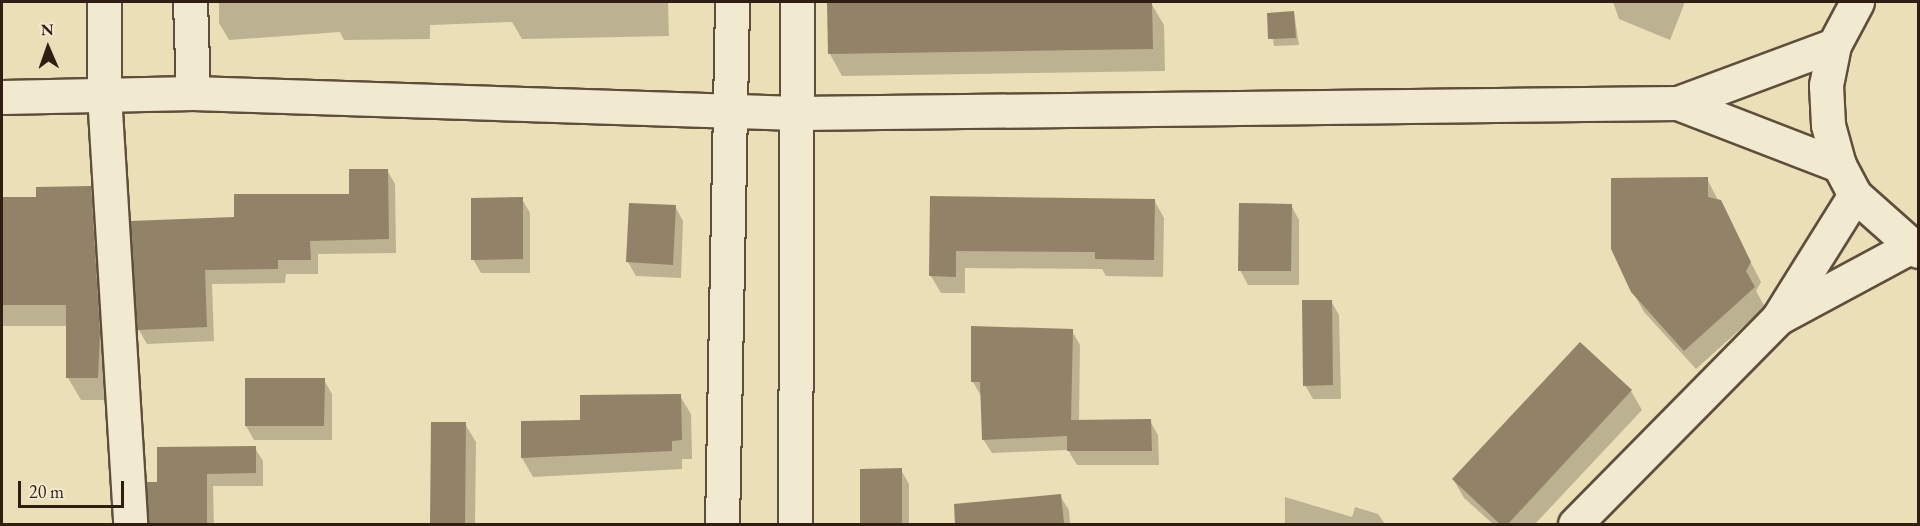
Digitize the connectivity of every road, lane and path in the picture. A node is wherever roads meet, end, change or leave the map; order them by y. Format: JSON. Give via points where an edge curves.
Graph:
{"nodes":[{"id":1,"x":105,"y":2,"type":"edge"},
{"id":2,"x":190,"y":2,"type":"edge"},
{"id":3,"x":732,"y":2,"type":"edge"},
{"id":4,"x":797,"y":2,"type":"edge"},
{"id":5,"x":1857,"y":2,"type":"edge"},
{"id":6,"x":1834,"y":45,"type":"junction"},
{"id":7,"x":193,"y":93,"type":"junction"},
{"id":8,"x":104,"y":94,"type":"junction"},
{"id":9,"x":2,"y":97,"type":"edge"},
{"id":10,"x":1678,"y":103,"type":"junction"},
{"id":11,"x":728,"y":112,"type":"junction"},
{"id":12,"x":797,"y":113,"type":"junction"},
{"id":13,"x":1839,"y":165,"type":"junction"},
{"id":14,"x":1855,"y":195,"type":"junction"},
{"id":15,"x":1914,"y":249,"type":"edge"},
{"id":16,"x":1778,"y":318,"type":"junction"},
{"id":17,"x":130,"y":525,"type":"edge"},
{"id":18,"x":722,"y":525,"type":"edge"},
{"id":19,"x":795,"y":525,"type":"edge"},
{"id":20,"x":1575,"y":525,"type":"edge"}],
"edges":[{"from":1,"to":8,"type":"street"},
{"from":2,"to":7,"type":"street"},
{"from":3,"to":11,"type":"street"},
{"from":4,"to":12,"type":"street"},
{"from":5,"to":6,"type":"street"},
{"from":6,"to":10,"type":"street"},
{"from":6,"to":13,"type":"street","via":[[1826,85],[1828,125]]},
{"from":7,"to":8,"type":"street"},
{"from":7,"to":11,"type":"street"},
{"from":8,"to":9,"type":"street"},
{"from":8,"to":17,"type":"street"},
{"from":10,"to":12,"type":"street"},
{"from":10,"to":13,"type":"street"},
{"from":11,"to":12,"type":"street"},
{"from":11,"to":18,"type":"street"},
{"from":12,"to":19,"type":"street"},
{"from":13,"to":14,"type":"street"},
{"from":14,"to":15,"type":"street"},
{"from":14,"to":16,"type":"street"},
{"from":15,"to":16,"type":"street"},
{"from":16,"to":20,"type":"street"}]}
